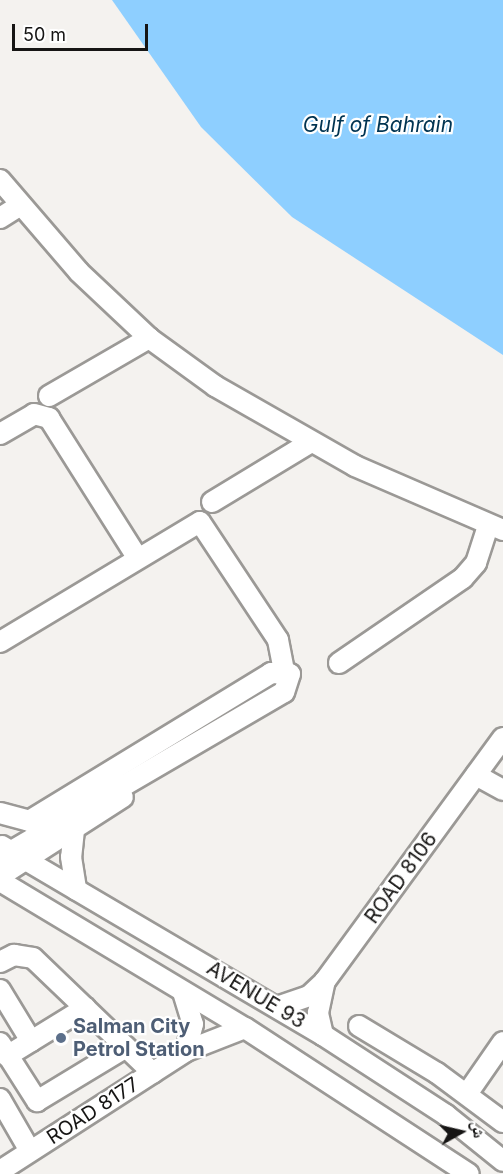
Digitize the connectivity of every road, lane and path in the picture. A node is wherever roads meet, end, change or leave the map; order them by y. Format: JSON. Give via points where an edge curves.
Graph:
{"nodes":[{"id":1,"x":0,"y":180,"type":"edge"},
{"id":2,"x":20,"y":206,"type":"junction"},
{"id":3,"x":0,"y":219,"type":"edge"},
{"id":4,"x":149,"y":338,"type":"junction"},
{"id":5,"x":49,"y":396,"type":"dead end"},
{"id":6,"x":0,"y":434,"type":"edge"},
{"id":7,"x":311,"y":442,"type":"junction"},
{"id":8,"x":212,"y":502,"type":"dead end"},
{"id":9,"x":496,"y":528,"type":"edge"},
{"id":10,"x":137,"y":557,"type":"junction"},
{"id":11,"x":0,"y":642,"type":"edge"},
{"id":12,"x":339,"y":663,"type":"dead end"},
{"id":13,"x":284,"y":670,"type":"junction"},
{"id":14,"x":503,"y":738,"type":"edge"},
{"id":15,"x":183,"y":752,"type":"junction"},
{"id":16,"x":476,"y":775,"type":"junction"},
{"id":17,"x":503,"y":790,"type":"edge"},
{"id":18,"x":0,"y":813,"type":"edge"},
{"id":19,"x":74,"y":830,"type":"junction"},
{"id":20,"x":10,"y":854,"type":"edge"},
{"id":21,"x":0,"y":876,"type":"edge"},
{"id":22,"x":0,"y":881,"type":"edge"},
{"id":23,"x":76,"y":890,"type":"junction"},
{"id":24,"x":0,"y":962,"type":"edge"},
{"id":25,"x":326,"y":981,"type":"junction"},
{"id":26,"x":0,"y":990,"type":"edge"},
{"id":27,"x":183,"y":992,"type":"junction"},
{"id":28,"x":277,"y":1007,"type":"junction"},
{"id":29,"x":85,"y":1008,"type":"junction"},
{"id":30,"x":359,"y":1026,"type":"dead end"},
{"id":31,"x":245,"y":1028,"type":"junction"},
{"id":32,"x":323,"y":1035,"type":"junction"},
{"id":33,"x":32,"y":1041,"type":"junction"},
{"id":34,"x":503,"y":1042,"type":"edge"},
{"id":35,"x":126,"y":1047,"type":"junction"},
{"id":36,"x":4,"y":1049,"type":"edge"},
{"id":37,"x":186,"y":1051,"type":"junction"},
{"id":38,"x":153,"y":1073,"type":"junction"},
{"id":39,"x":466,"y":1094,"type":"junction"},
{"id":40,"x":0,"y":1099,"type":"edge"},
{"id":41,"x":503,"y":1122,"type":"edge"},
{"id":42,"x":30,"y":1151,"type":"junction"},
{"id":43,"x":503,"y":1161,"type":"edge"},
{"id":44,"x":0,"y":1171,"type":"edge"},
{"id":45,"x":469,"y":1174,"type":"edge"}],
"edges":[{"from":1,"to":2,"type":"street"},
{"from":2,"to":3,"type":"street"},
{"from":2,"to":4,"type":"street","via":[[79,272]]},
{"from":4,"to":5,"type":"street"},
{"from":4,"to":7,"type":"street","via":[[215,386]]},
{"from":6,"to":10,"type":"street","via":[[34,414],[49,418]]},
{"from":7,"to":8,"type":"street"},
{"from":7,"to":9,"type":"street"},
{"from":9,"to":12,"type":"street","via":[[464,578]]},
{"from":10,"to":11,"type":"street"},
{"from":10,"to":13,"type":"street","via":[[193,522],[206,524],[278,640]]},
{"from":13,"to":15,"type":"street","via":[[292,681],[284,692]]},
{"from":13,"to":18,"type":"street","via":[[36,818],[20,822]]},
{"from":14,"to":16,"type":"street","name":"ROAD 8106"},
{"from":15,"to":19,"type":"street"},
{"from":15,"to":20,"type":"street","via":[[135,775]]},
{"from":16,"to":17,"type":"street"},
{"from":16,"to":25,"type":"street","name":"ROAD 8106"},
{"from":19,"to":20,"type":"street"},
{"from":19,"to":23,"type":"street","via":[[71,856]]},
{"from":20,"to":21,"type":"street"},
{"from":20,"to":23,"type":"street","name":"AVENUE 93"},
{"from":22,"to":27,"type":"street","name":"AVENUE 93"},
{"from":23,"to":28,"type":"street","name":"AVENUE 93"},
{"from":24,"to":29,"type":"street","via":[[14,955],[33,958]]},
{"from":25,"to":28,"type":"street","name":"ROAD 8106","via":[[309,996]]},
{"from":25,"to":32,"type":"street","name":"ROAD 8106","via":[[318,1002]]},
{"from":26,"to":33,"type":"street"},
{"from":27,"to":31,"type":"street","name":"AVENUE 93"},
{"from":27,"to":37,"type":"street","via":[[193,1024]]},
{"from":28,"to":32,"type":"street","name":"AVENUE 93"},
{"from":29,"to":33,"type":"street"},
{"from":29,"to":35,"type":"street"},
{"from":30,"to":39,"type":"street"},
{"from":31,"to":37,"type":"street","name":"ROAD 8177"},
{"from":31,"to":45,"type":"street","name":"AVENUE 93"},
{"from":32,"to":43,"type":"street","name":"AVENUE 93","via":[[446,1114]]},
{"from":33,"to":36,"type":"street"},
{"from":34,"to":39,"type":"street"},
{"from":35,"to":36,"type":"street","via":[[43,1101],[31,1098]]},
{"from":35,"to":38,"type":"street"},
{"from":37,"to":38,"type":"street","name":"ROAD 8177"},
{"from":38,"to":42,"type":"street","name":"ROAD 8177"},
{"from":39,"to":41,"type":"street"},
{"from":40,"to":42,"type":"street"},
{"from":42,"to":44,"type":"street","name":"ROAD 8177"}]}
